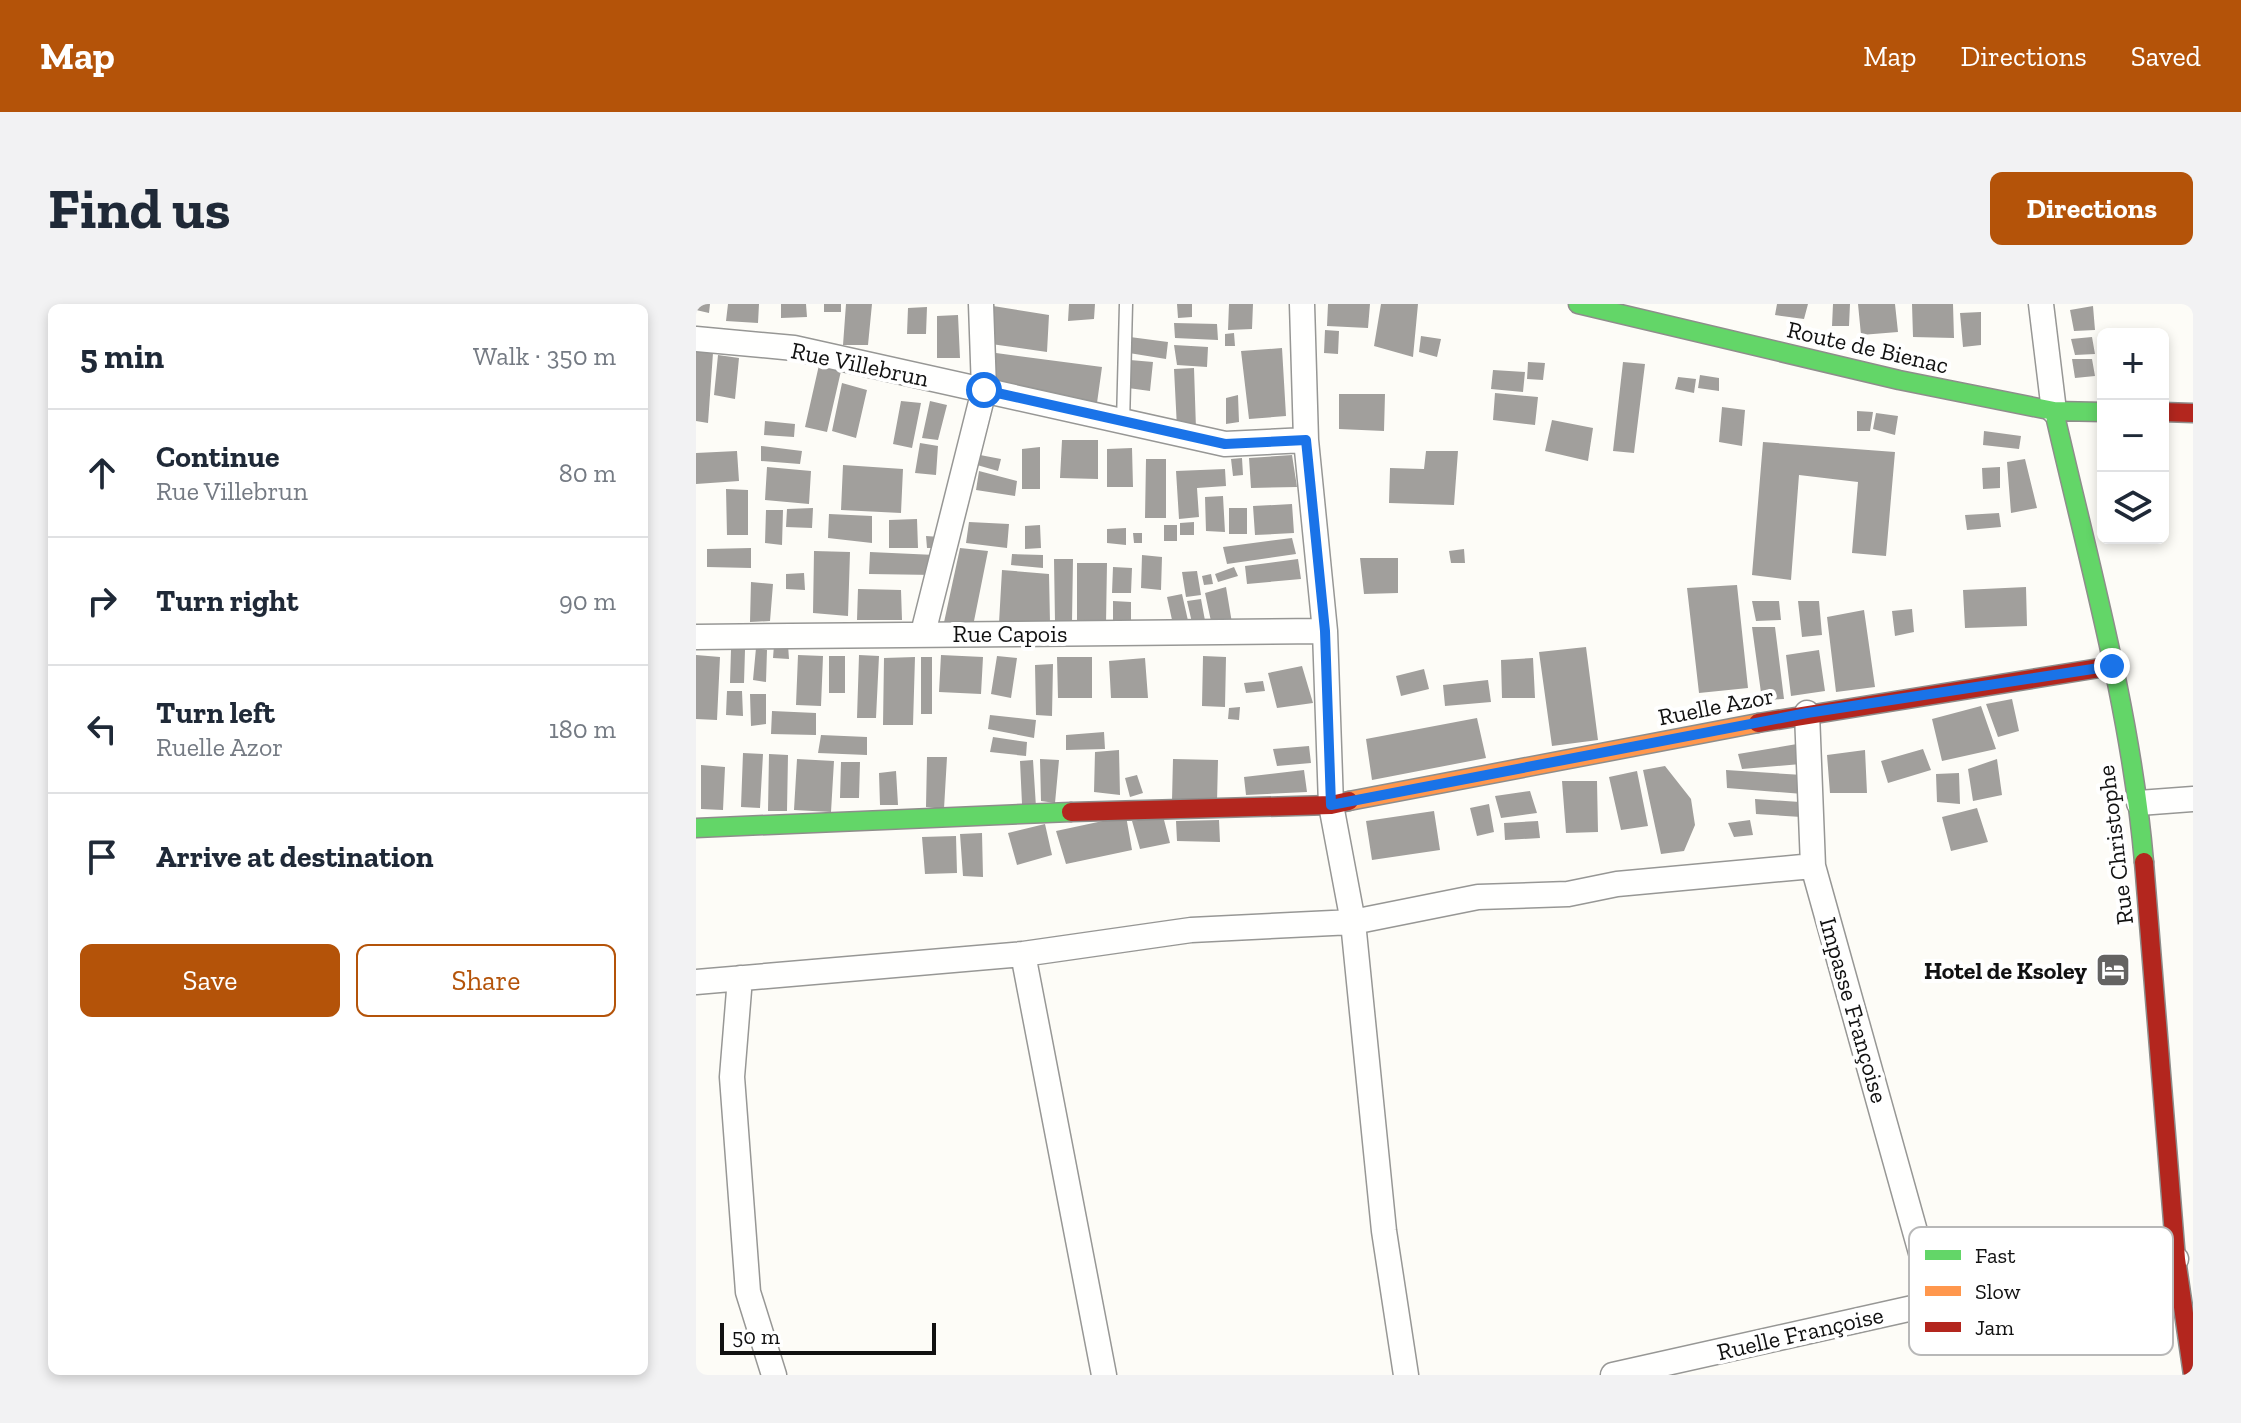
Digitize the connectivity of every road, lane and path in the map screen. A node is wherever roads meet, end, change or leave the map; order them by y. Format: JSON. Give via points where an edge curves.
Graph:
{"nodes":[{"id":1,"x":981,"y":304,"type":"edge"},
{"id":2,"x":1126,"y":304,"type":"edge"},
{"id":3,"x":1302,"y":304,"type":"edge"},
{"id":4,"x":1580,"y":304,"type":"edge"},
{"id":5,"x":2041,"y":304,"type":"edge"},
{"id":6,"x":696,"y":339,"type":"edge"},
{"id":7,"x":984,"y":390,"type":"junction"},
{"id":8,"x":2054,"y":411,"type":"junction"},
{"id":9,"x":2097,"y":412,"type":"edge"},
{"id":10,"x":2169,"y":412,"type":"edge"},
{"id":11,"x":2193,"y":413,"type":"edge"},
{"id":12,"x":1123,"y":423,"type":"junction"},
{"id":13,"x":1306,"y":440,"type":"junction"},
{"id":14,"x":1325,"y":631,"type":"junction"},
{"id":15,"x":923,"y":633,"type":"junction"},
{"id":16,"x":696,"y":637,"type":"edge"},
{"id":17,"x":2112,"y":666,"type":"junction"},
{"id":18,"x":1807,"y":713,"type":"junction"},
{"id":19,"x":2193,"y":799,"type":"edge"},
{"id":20,"x":2139,"y":803,"type":"junction"},
{"id":21,"x":1331,"y":805,"type":"junction"},
{"id":22,"x":696,"y":828,"type":"edge"},
{"id":23,"x":1813,"y":866,"type":"junction"},
{"id":24,"x":1353,"y":922,"type":"junction"},
{"id":25,"x":1023,"y":954,"type":"junction"},
{"id":26,"x":740,"y":978,"type":"junction"},
{"id":27,"x":696,"y":982,"type":"edge"},
{"id":28,"x":1914,"y":1227,"type":"edge"},
{"id":29,"x":2176,"y":1259,"type":"junction"},
{"id":30,"x":2173,"y":1260,"type":"edge"},
{"id":31,"x":1909,"y":1309,"type":"edge"},
{"id":32,"x":2191,"y":1344,"type":"edge"},
{"id":33,"x":774,"y":1375,"type":"edge"},
{"id":34,"x":1104,"y":1375,"type":"edge"},
{"id":35,"x":1406,"y":1375,"type":"edge"},
{"id":36,"x":1613,"y":1375,"type":"edge"},
{"id":37,"x":2193,"y":1375,"type":"edge"}],
"edges":[{"from":1,"to":7,"type":"street"},
{"from":2,"to":12,"type":"lane"},
{"from":3,"to":13,"type":"street"},
{"from":4,"to":8,"type":"street","name":"Route de Bienac"},
{"from":5,"to":8,"type":"street"},
{"from":6,"to":7,"type":"street","name":"Rue Villebrun","via":[[794,348]]},
{"from":7,"to":12,"type":"street","name":"Rue Villebrun"},
{"from":7,"to":15,"type":"street"},
{"from":8,"to":9,"type":"street","name":"Route de Bienac"},
{"from":8,"to":17,"type":"street","name":"Rue Christophe"},
{"from":10,"to":11,"type":"street"},
{"from":12,"to":13,"type":"street","name":"Rue Villebrun","via":[[1225,444]]},
{"from":13,"to":14,"type":"street"},
{"from":14,"to":15,"type":"street","name":"Rue Capois"},
{"from":14,"to":21,"type":"street"},
{"from":15,"to":16,"type":"street","name":"Rue Capois"},
{"from":17,"to":18,"type":"street","name":"Ruelle Azor"},
{"from":17,"to":20,"type":"street","name":"Rue Christophe"},
{"from":18,"to":21,"type":"street","name":"Ruelle Azor"},
{"from":18,"to":23,"type":"street","name":"Impasse Françoise"},
{"from":19,"to":20,"type":"street"},
{"from":20,"to":29,"type":"street","name":"Rue Christophe"},
{"from":21,"to":22,"type":"street","name":"Ruelle Azor"},
{"from":21,"to":24,"type":"street"},
{"from":23,"to":24,"type":"street","via":[[1617,884],[1568,894],[1478,897]]},
{"from":23,"to":28,"type":"street","name":"Impasse Françoise"},
{"from":24,"to":25,"type":"street","via":[[1191,930]]},
{"from":24,"to":35,"type":"street","via":[[1384,1231]]},
{"from":25,"to":26,"type":"street"},
{"from":25,"to":34,"type":"street"},
{"from":26,"to":27,"type":"street"},
{"from":26,"to":33,"type":"street","via":[[732,1077],[748,1292]]},
{"from":29,"to":30,"type":"street","name":"Ruelle Françoise"},
{"from":29,"to":32,"type":"street","name":"Rue Christophe"},
{"from":31,"to":36,"type":"street","name":"Ruelle Françoise"},
{"from":32,"to":37,"type":"street","name":"Rue Christophe"}]}
